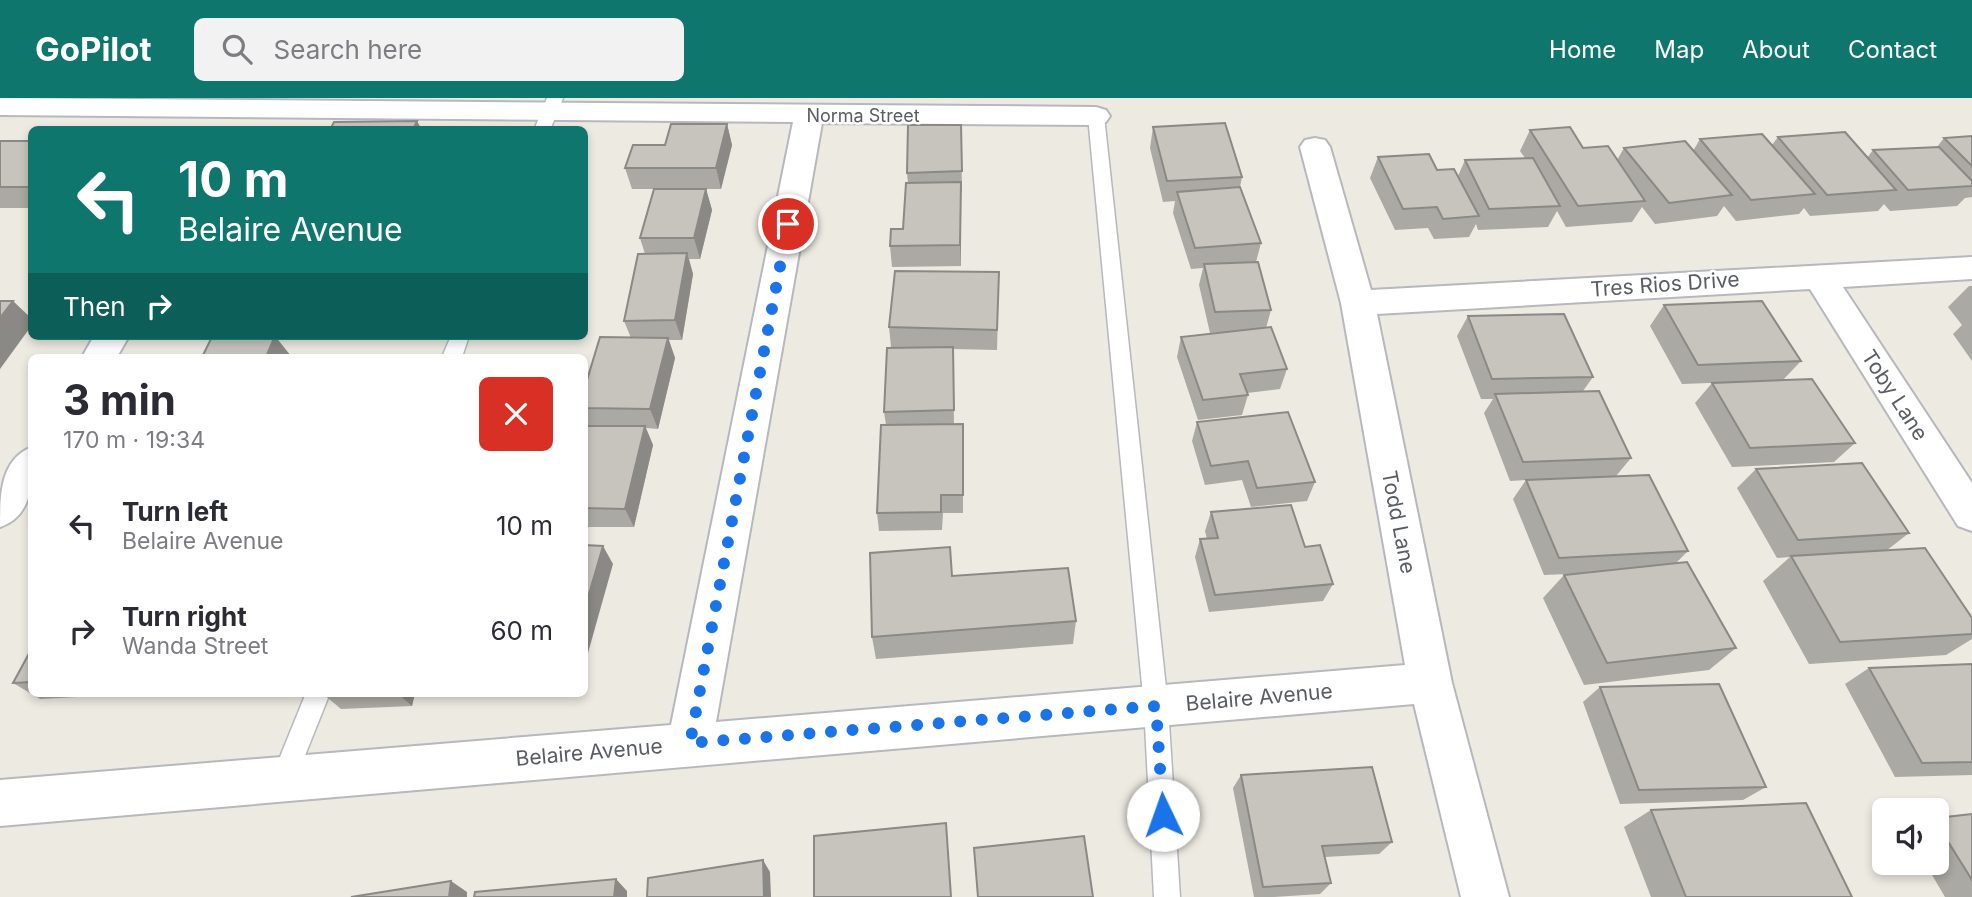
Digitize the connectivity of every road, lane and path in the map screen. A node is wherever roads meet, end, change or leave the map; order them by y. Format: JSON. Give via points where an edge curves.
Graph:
{"nodes":[{"id":1,"x":262,"y":102,"type":"edge"},
{"id":2,"x":0,"y":106,"type":"edge"},
{"id":3,"x":549,"y":113,"type":"edge"},
{"id":4,"x":809,"y":115,"type":"junction"},
{"id":5,"x":1096,"y":116,"type":"joint"},
{"id":6,"x":247,"y":126,"type":"edge"},
{"id":7,"x":1315,"y":147,"type":"dead end"},
{"id":8,"x":1972,"y":268,"type":"edge"},
{"id":9,"x":1818,"y":275,"type":"junction"},
{"id":10,"x":1358,"y":303,"type":"junction"},
{"id":11,"x":28,"y":468,"type":"edge"},
{"id":12,"x":0,"y":511,"type":"edge"},
{"id":13,"x":1972,"y":515,"type":"edge"},
{"id":14,"x":1430,"y":683,"type":"junction"},
{"id":15,"x":316,"y":697,"type":"edge"},
{"id":16,"x":1156,"y":706,"type":"junction"},
{"id":17,"x":690,"y":743,"type":"junction"},
{"id":18,"x":283,"y":779,"type":"junction"},
{"id":19,"x":0,"y":803,"type":"edge"},
{"id":20,"x":1167,"y":897,"type":"edge"},
{"id":21,"x":1485,"y":897,"type":"edge"}],
"edges":[{"from":1,"to":2,"type":"street","name":"Norma Street"},
{"from":1,"to":3,"type":"street","name":"Norma Street"},
{"from":1,"to":6,"type":"street"},
{"from":3,"to":4,"type":"street","name":"Norma Street"},
{"from":4,"to":5,"type":"street","name":"Norma Street"},
{"from":4,"to":17,"type":"street"},
{"from":5,"to":16,"type":"lane"},
{"from":7,"to":10,"type":"street","name":"Todd Lane"},
{"from":8,"to":9,"type":"street","name":"Tres Rios Drive"},
{"from":9,"to":10,"type":"street","name":"Tres Rios Drive"},
{"from":9,"to":13,"type":"street","name":"Toby Lane"},
{"from":10,"to":14,"type":"street","name":"Todd Lane"},
{"from":11,"to":12,"type":"street"},
{"from":14,"to":16,"type":"street","name":"Belaire Avenue"},
{"from":14,"to":21,"type":"street","name":"Todd Lane"},
{"from":15,"to":18,"type":"lane"},
{"from":16,"to":17,"type":"street","name":"Belaire Avenue"},
{"from":16,"to":20,"type":"lane"},
{"from":17,"to":18,"type":"street","name":"Belaire Avenue"},
{"from":18,"to":19,"type":"street","name":"Belaire Avenue"}]}
